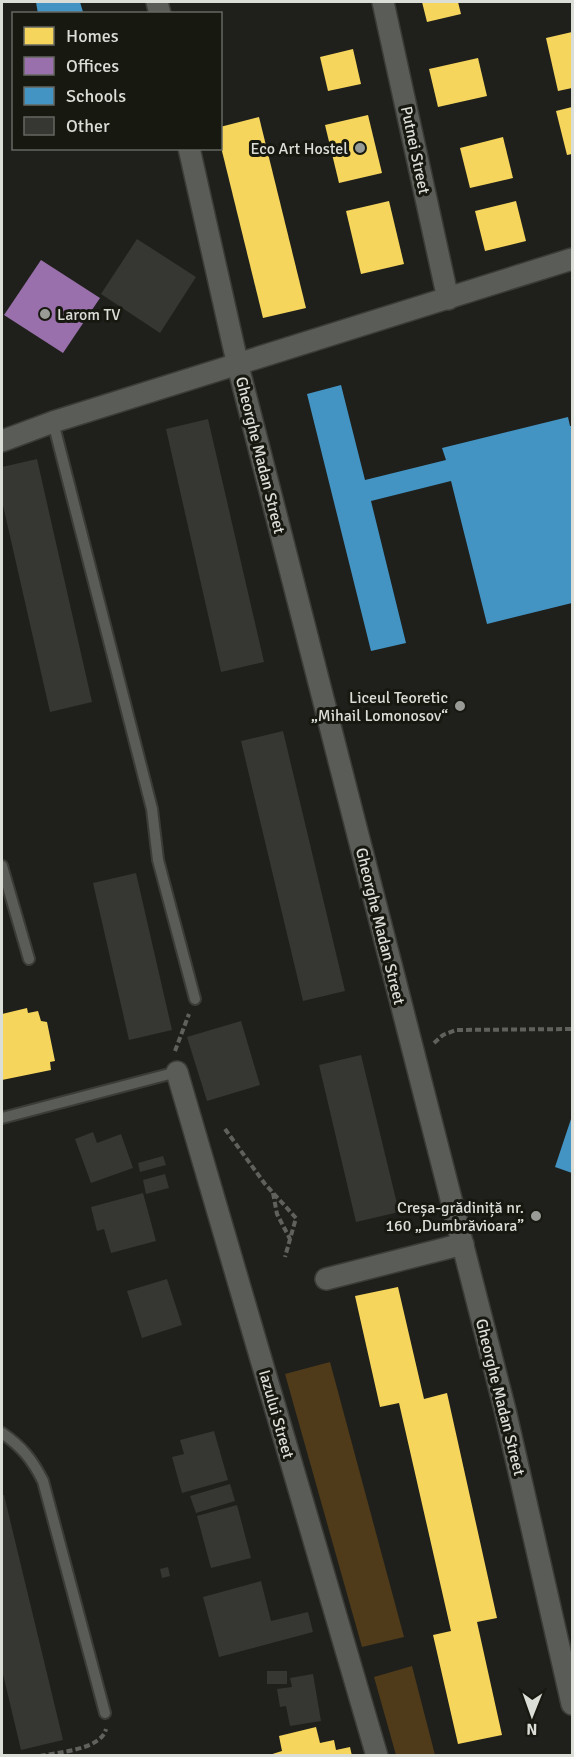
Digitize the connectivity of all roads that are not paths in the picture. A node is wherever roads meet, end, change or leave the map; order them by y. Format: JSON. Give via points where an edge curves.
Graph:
{"nodes":[{"id":1,"x":383,"y":2,"type":"edge"},
{"id":2,"x":189,"y":150,"type":"edge"},
{"id":3,"x":573,"y":259,"type":"edge"},
{"id":4,"x":448,"y":299,"type":"junction"},
{"id":5,"x":238,"y":366,"type":"junction"},
{"id":6,"x":53,"y":422,"type":"junction"},
{"id":7,"x":2,"y":441,"type":"edge"},
{"id":8,"x":2,"y":866,"type":"edge"},
{"id":9,"x":29,"y":959,"type":"dead end"},
{"id":10,"x":195,"y":999,"type":"road end"},
{"id":11,"x":177,"y":1072,"type":"joint"},
{"id":12,"x":2,"y":1118,"type":"edge"},
{"id":13,"x":463,"y":1244,"type":"junction"},
{"id":14,"x":326,"y":1279,"type":"dead end"},
{"id":15,"x":2,"y":1433,"type":"edge"},
{"id":16,"x":573,"y":1704,"type":"edge"},
{"id":17,"x":105,"y":1713,"type":"road end"},
{"id":18,"x":377,"y":1755,"type":"edge"}],
"edges":[{"from":1,"to":4,"type":"street","name":"Putnei Street"},
{"from":2,"to":5,"type":"street","name":"Gheorghe Madan Street"},
{"from":3,"to":4,"type":"street"},
{"from":4,"to":5,"type":"street"},
{"from":5,"to":6,"type":"street"},
{"from":5,"to":13,"type":"street","name":"Gheorghe Madan Street"},
{"from":6,"to":7,"type":"street"},
{"from":6,"to":10,"type":"lane","via":[[152,809],[158,860]]},
{"from":8,"to":9,"type":"lane"},
{"from":11,"to":12,"type":"lane"},
{"from":11,"to":18,"type":"street","name":"Iazului Street"},
{"from":13,"to":14,"type":"street"},
{"from":13,"to":16,"type":"street","name":"Gheorghe Madan Street"},
{"from":15,"to":17,"type":"lane","via":[[32,1460],[43,1481]]}]}
